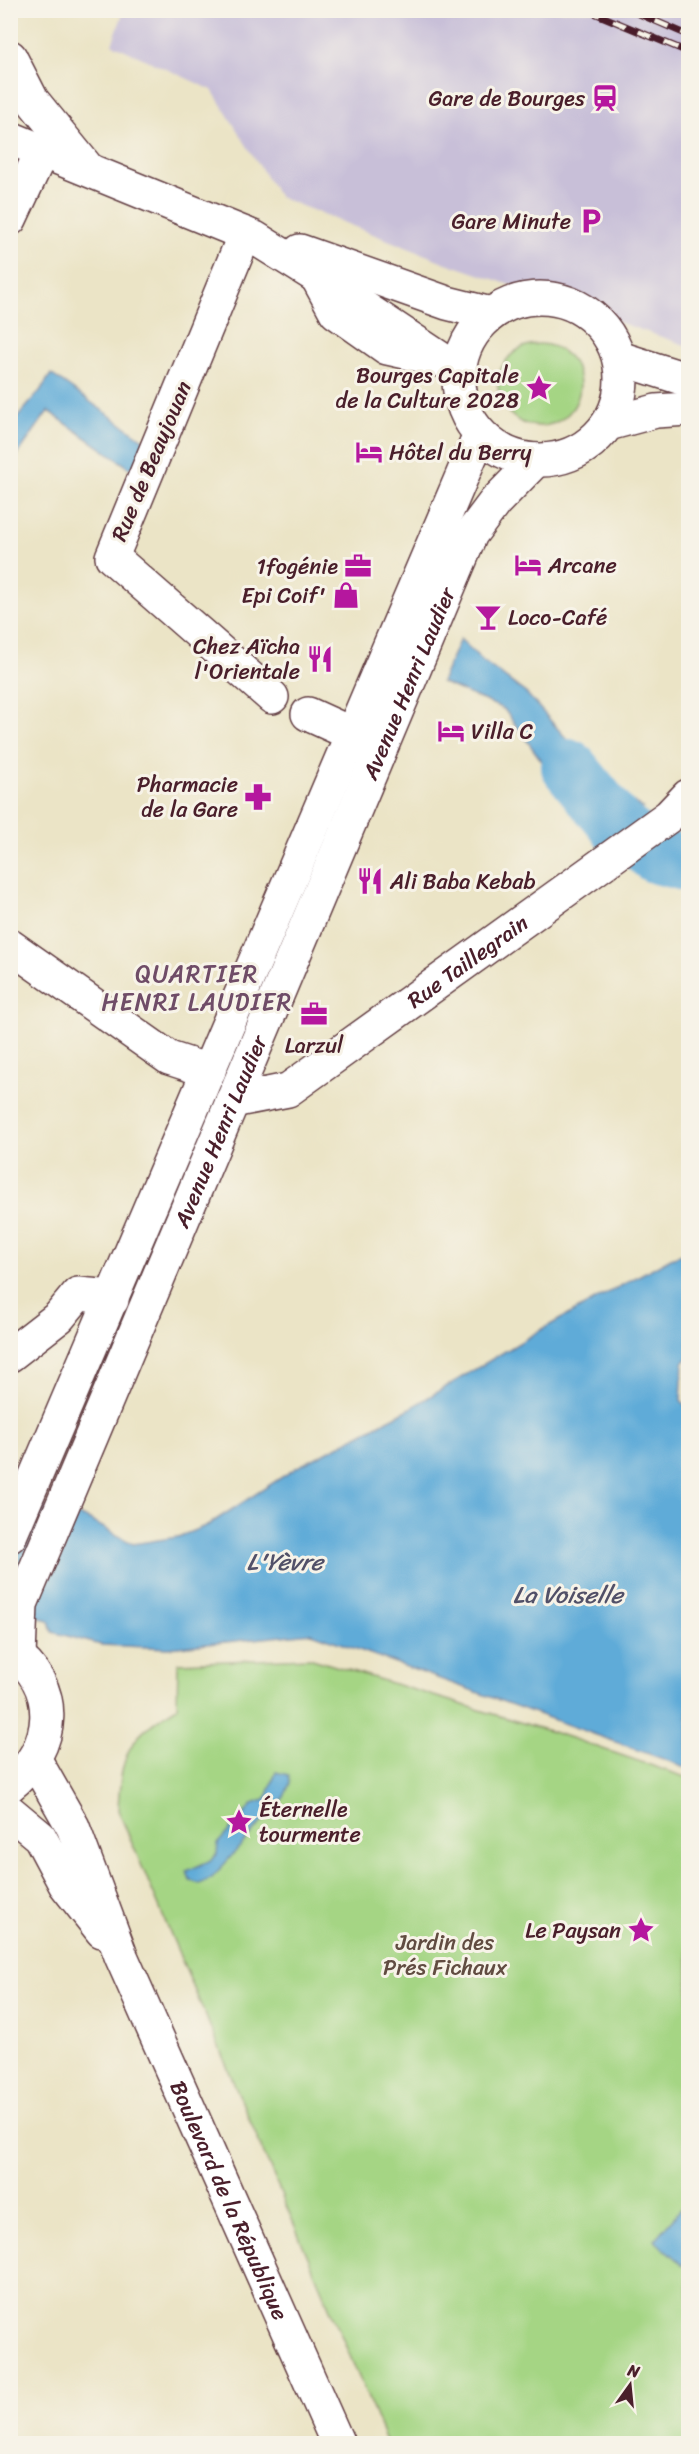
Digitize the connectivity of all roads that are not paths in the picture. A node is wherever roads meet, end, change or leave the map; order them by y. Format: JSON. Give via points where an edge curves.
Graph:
{"nodes":[{"id":1,"x":10,"y":57,"type":"edge"},
{"id":2,"x":10,"y":138,"type":"edge"},
{"id":3,"x":42,"y":151,"type":"junction"},
{"id":4,"x":89,"y":170,"type":"junction"},
{"id":5,"x":10,"y":219,"type":"edge"},
{"id":6,"x":250,"y":236,"type":"junction"},
{"id":7,"x":315,"y":266,"type":"junction"},
{"id":8,"x":491,"y":314,"type":"junction"},
{"id":9,"x":619,"y":358,"type":"junction"},
{"id":10,"x":451,"y":366,"type":"junction"},
{"id":11,"x":688,"y":380,"type":"edge"},
{"id":12,"x":688,"y":409,"type":"edge"},
{"id":13,"x":608,"y":424,"type":"junction"},
{"id":14,"x":480,"y":434,"type":"junction"},
{"id":15,"x":536,"y":460,"type":"junction"},
{"id":16,"x":272,"y":697,"type":"dead end"},
{"id":17,"x":308,"y":714,"type":"dead end"},
{"id":18,"x":352,"y":734,"type":"junction"},
{"id":19,"x":688,"y":796,"type":"edge"},
{"id":20,"x":10,"y":945,"type":"edge"},
{"id":21,"x":209,"y":1071,"type":"junction"},
{"id":22,"x":232,"y":1101,"type":"junction"},
{"id":23,"x":111,"y":1300,"type":"junction"},
{"id":24,"x":10,"y":1355,"type":"edge"},
{"id":25,"x":10,"y":1536,"type":"edge"},
{"id":26,"x":15,"y":1654,"type":"edge"},
{"id":27,"x":35,"y":1760,"type":"junction"},
{"id":28,"x":10,"y":1785,"type":"edge"},
{"id":29,"x":10,"y":1812,"type":"edge"},
{"id":30,"x":122,"y":1956,"type":"junction"},
{"id":31,"x":338,"y":2444,"type":"edge"}],
"edges":[{"from":1,"to":4,"type":"main road","via":[[33,100]]},
{"from":2,"to":3,"type":"main road"},
{"from":3,"to":4,"type":"main road"},
{"from":3,"to":5,"type":"main road"},
{"from":4,"to":6,"type":"main road"},
{"from":6,"to":7,"type":"main road"},
{"from":6,"to":16,"type":"main road","name":"Rue de Beaujouan","via":[[112,557]]},
{"from":7,"to":8,"type":"main road"},
{"from":7,"to":10,"type":"main road"},
{"from":8,"to":9,"type":"main road","via":[[511,303],[533,298],[571,304],[602,326]]},
{"from":8,"to":10,"type":"main road"},
{"from":9,"to":11,"type":"main road"},
{"from":9,"to":13,"type":"main road","via":[[622,381],[618,404]]},
{"from":10,"to":14,"type":"main road","via":[[466,413]]},
{"from":12,"to":13,"type":"main road","via":[[656,411]]},
{"from":13,"to":15,"type":"main road","via":[[577,451]]},
{"from":14,"to":15,"type":"main road","via":[[503,451]]},
{"from":14,"to":18,"type":"main road","name":"Avenue Henri Laudier"},
{"from":15,"to":22,"type":"main road","name":"Avenue Henri Laudier","via":[[495,502],[471,534]]},
{"from":17,"to":18,"type":"main road"},
{"from":18,"to":21,"type":"main road","name":"Avenue Henri Laudier"},
{"from":19,"to":22,"type":"main road","name":"Rue Taillegrain","via":[[669,816],[288,1090]]},
{"from":20,"to":21,"type":"main road","via":[[169,1058]]},
{"from":21,"to":23,"type":"main road","name":"Avenue Henri Laudier"},
{"from":22,"to":26,"type":"main road","name":"Avenue Henri Laudier","via":[[21,1604]]},
{"from":23,"to":24,"type":"main road","via":[[78,1294],[58,1317]]},
{"from":23,"to":25,"type":"main road","name":"Avenue Henri Laudier"},
{"from":26,"to":27,"type":"main road","via":[[42,1689],[46,1708],[47,1726]]},
{"from":27,"to":28,"type":"main road"},
{"from":27,"to":30,"type":"main road","name":"Boulevard de la République","via":[[73,1827]]},
{"from":29,"to":30,"type":"main road","name":"Boulevard de la République","via":[[40,1837],[65,1884]]},
{"from":30,"to":31,"type":"main road","name":"Boulevard de la République"}]}
